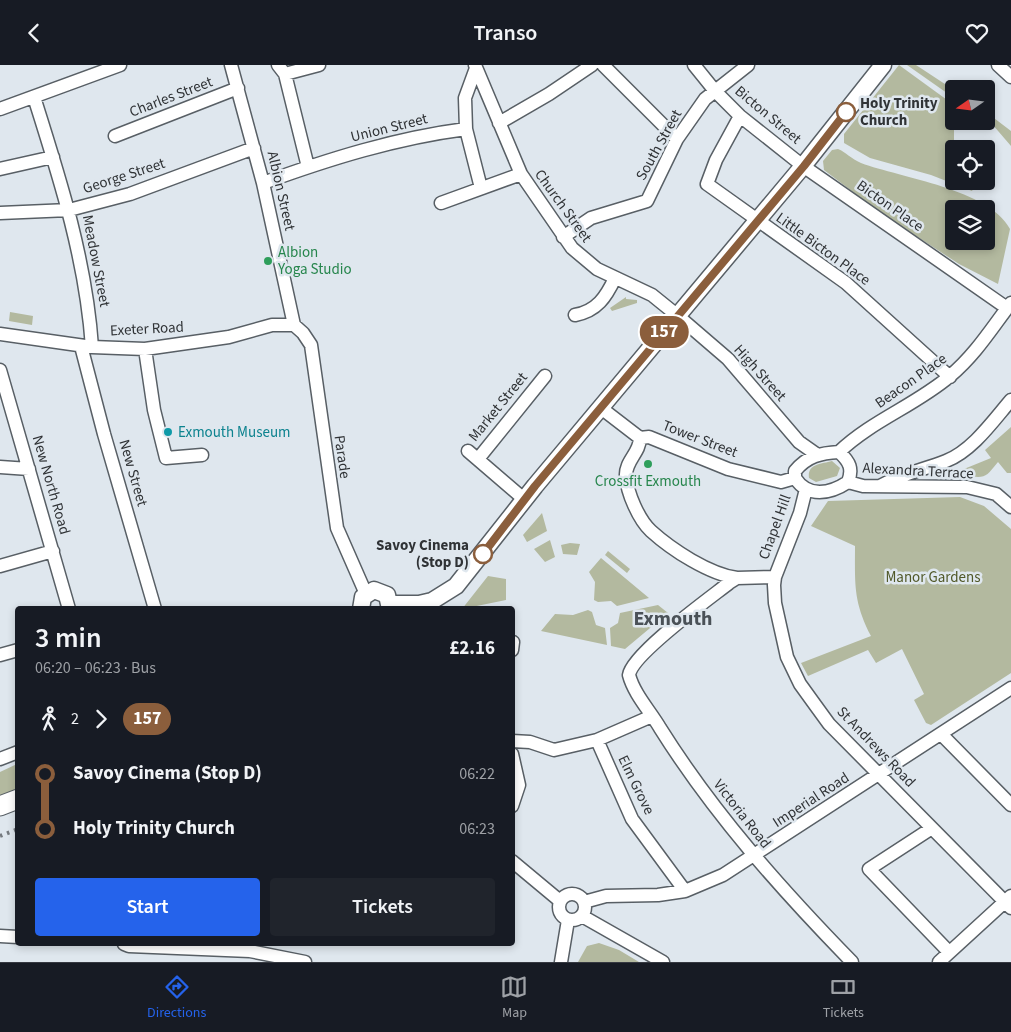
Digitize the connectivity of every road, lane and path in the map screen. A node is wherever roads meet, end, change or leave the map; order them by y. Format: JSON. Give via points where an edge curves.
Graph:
{"nodes":[{"id":1,"x":120,"y":65,"type":"edge"},
{"id":2,"x":231,"y":65,"type":"edge"},
{"id":3,"x":319,"y":65,"type":"edge"},
{"id":4,"x":592,"y":65,"type":"edge"},
{"id":5,"x":603,"y":65,"type":"edge"},
{"id":6,"x":694,"y":65,"type":"edge"},
{"id":7,"x":748,"y":65,"type":"edge"},
{"id":8,"x":883,"y":65,"type":"edge"},
{"id":9,"x":998,"y":65,"type":"edge"},
{"id":10,"x":475,"y":67,"type":"edge"},
{"id":11,"x":281,"y":69,"type":"edge"},
{"id":12,"x":1011,"y":77,"type":"edge"},
{"id":13,"x":238,"y":89,"type":"junction"},
{"id":14,"x":715,"y":91,"type":"junction"},
{"id":15,"x":34,"y":97,"type":"junction"},
{"id":16,"x":0,"y":109,"type":"edge"},
{"id":17,"x":740,"y":116,"type":"junction"},
{"id":18,"x":498,"y":123,"type":"junction"},
{"id":19,"x":466,"y":129,"type":"junction"},
{"id":20,"x":115,"y":136,"type":"dead end"},
{"id":21,"x":677,"y":139,"type":"junction"},
{"id":22,"x":254,"y":148,"type":"junction"},
{"id":23,"x":53,"y":157,"type":"junction"},
{"id":24,"x":804,"y":166,"type":"junction"},
{"id":25,"x":308,"y":167,"type":"junction"},
{"id":26,"x":0,"y":169,"type":"edge"},
{"id":27,"x":520,"y":174,"type":"junction"},
{"id":28,"x":263,"y":183,"type":"junction"},
{"id":29,"x":481,"y":187,"type":"junction"},
{"id":30,"x":441,"y":203,"type":"dead end"},
{"id":31,"x":70,"y":210,"type":"junction"},
{"id":32,"x":0,"y":213,"type":"edge"},
{"id":33,"x":756,"y":220,"type":"junction"},
{"id":34,"x":563,"y":237,"type":"junction"},
{"id":35,"x":615,"y":278,"type":"junction"},
{"id":36,"x":1009,"y":305,"type":"edge"},
{"id":37,"x":575,"y":315,"type":"dead end"},
{"id":38,"x":678,"y":315,"type":"junction"},
{"id":39,"x":294,"y":325,"type":"junction"},
{"id":40,"x":0,"y":334,"type":"edge"},
{"id":41,"x":87,"y":346,"type":"junction"},
{"id":42,"x":145,"y":349,"type":"junction"},
{"id":43,"x":0,"y":370,"type":"edge"},
{"id":44,"x":544,"y":376,"type":"dead end"},
{"id":45,"x":950,"y":377,"type":"junction"},
{"id":46,"x":1011,"y":400,"type":"edge"},
{"id":47,"x":601,"y":409,"type":"junction"},
{"id":48,"x":640,"y":437,"type":"junction"},
{"id":49,"x":839,"y":452,"type":"junction"},
{"id":50,"x":816,"y":454,"type":"junction"},
{"id":51,"x":202,"y":455,"type":"dead end"},
{"id":52,"x":0,"y":467,"type":"edge"},
{"id":53,"x":29,"y":469,"type":"junction"},
{"id":54,"x":795,"y":478,"type":"junction"},
{"id":55,"x":848,"y":482,"type":"junction"},
{"id":56,"x":880,"y":486,"type":"junction"},
{"id":57,"x":806,"y":489,"type":"junction"},
{"id":58,"x":525,"y":500,"type":"junction"},
{"id":59,"x":1011,"y":507,"type":"edge"},
{"id":60,"x":53,"y":551,"type":"junction"},
{"id":61,"x":0,"y":566,"type":"edge"},
{"id":62,"x":775,"y":577,"type":"junction"},
{"id":63,"x":737,"y":578,"type":"junction"},
{"id":64,"x":364,"y":601,"type":"edge"},
{"id":65,"x":68,"y":606,"type":"edge"},
{"id":66,"x":154,"y":606,"type":"edge"},
{"id":67,"x":390,"y":606,"type":"edge"},
{"id":68,"x":15,"y":651,"type":"edge"},
{"id":69,"x":0,"y":655,"type":"edge"},
{"id":70,"x":1010,"y":691,"type":"edge"},
{"id":71,"x":652,"y":716,"type":"junction"},
{"id":72,"x":941,"y":734,"type":"junction"},
{"id":73,"x":597,"y":739,"type":"junction"},
{"id":74,"x":515,"y":740,"type":"edge"},
{"id":75,"x":15,"y":753,"type":"edge"},
{"id":76,"x":0,"y":759,"type":"edge"},
{"id":77,"x":515,"y":767,"type":"edge"},
{"id":78,"x":879,"y":775,"type":"junction"},
{"id":79,"x":515,"y":796,"type":"edge"},
{"id":80,"x":1009,"y":799,"type":"edge"},
{"id":81,"x":15,"y":800,"type":"edge"},
{"id":82,"x":0,"y":806,"type":"edge"},
{"id":83,"x":932,"y":828,"type":"junction"},
{"id":84,"x":754,"y":857,"type":"junction"},
{"id":85,"x":515,"y":864,"type":"edge"},
{"id":86,"x":685,"y":891,"type":"junction"},
{"id":87,"x":560,"y":901,"type":"junction"},
{"id":88,"x":584,"y":902,"type":"junction"},
{"id":89,"x":1009,"y":902,"type":"edge"},
{"id":90,"x":582,"y":916,"type":"junction"},
{"id":91,"x":568,"y":920,"type":"junction"},
{"id":92,"x":0,"y":936,"type":"edge"},
{"id":93,"x":15,"y":937,"type":"edge"},
{"id":94,"x":129,"y":946,"type":"edge"},
{"id":95,"x":949,"y":952,"type":"junction"},
{"id":96,"x":305,"y":962,"type":"edge"},
{"id":97,"x":562,"y":962,"type":"edge"},
{"id":98,"x":663,"y":962,"type":"edge"},
{"id":99,"x":852,"y":962,"type":"edge"},
{"id":100,"x":939,"y":962,"type":"edge"}],
"edges":[{"from":1,"to":15,"type":"street"},
{"from":2,"to":13,"type":"street","name":"Albion Street"},
{"from":3,"to":11,"type":"street"},
{"from":4,"to":18,"type":"street"},
{"from":5,"to":21,"type":"street"},
{"from":6,"to":14,"type":"street","name":"Bicton Street"},
{"from":7,"to":14,"type":"street","name":"South Street"},
{"from":8,"to":24,"type":"main road"},
{"from":9,"to":12,"type":"street"},
{"from":10,"to":18,"type":"street","name":"Church Street"},
{"from":10,"to":19,"type":"street","via":[[465,98]]},
{"from":11,"to":25,"type":"street"},
{"from":13,"to":20,"type":"street","name":"Charles Street"},
{"from":13,"to":22,"type":"street","name":"Albion Street"},
{"from":14,"to":17,"type":"street","name":"Bicton Street"},
{"from":14,"to":21,"type":"street","name":"South Street"},
{"from":15,"to":16,"type":"street"},
{"from":15,"to":23,"type":"street","name":"Meadow Street"},
{"from":17,"to":24,"type":"street","name":"Bicton Street"},
{"from":17,"to":33,"type":"street","name":"Little Bicton Place","via":[[707,184]]},
{"from":18,"to":27,"type":"street","name":"Church Street"},
{"from":19,"to":25,"type":"street","name":"Union Street","via":[[388,143]]},
{"from":19,"to":29,"type":"street"},
{"from":21,"to":34,"type":"street","name":"South Street","via":[[647,201],[591,218]]},
{"from":22,"to":28,"type":"street","name":"Albion Street"},
{"from":22,"to":31,"type":"street","name":"George Street","via":[[130,194]]},
{"from":23,"to":26,"type":"street"},
{"from":23,"to":31,"type":"street","name":"Meadow Street"},
{"from":24,"to":33,"type":"main road"},
{"from":24,"to":36,"type":"street","name":"Bicton Place"},
{"from":25,"to":28,"type":"street","name":"Union Street"},
{"from":27,"to":29,"type":"street"},
{"from":27,"to":34,"type":"street","name":"Church Street"},
{"from":28,"to":39,"type":"street","name":"Albion Street"},
{"from":29,"to":30,"type":"street"},
{"from":31,"to":32,"type":"street","name":"George Street"},
{"from":31,"to":41,"type":"street","name":"Meadow Street","via":[[89,307]]},
{"from":33,"to":38,"type":"main road"},
{"from":33,"to":45,"type":"street","name":"Little Bicton Place","via":[[846,283]]},
{"from":34,"to":35,"type":"street","name":"Church Street","via":[[583,259]]},
{"from":35,"to":37,"type":"street","via":[[602,302]]},
{"from":35,"to":38,"type":"street","name":"Church Street","via":[[652,295]]},
{"from":36,"to":45,"type":"street","name":"Beacon Place","via":[[980,347]]},
{"from":38,"to":47,"type":"main road"},
{"from":38,"to":50,"type":"street","name":"High Street","via":[[728,359],[799,442]]},
{"from":39,"to":42,"type":"street","name":"Exeter Road","via":[[272,325],[229,337]]},
{"from":39,"to":64,"type":"street","name":"Parade","via":[[304,333],[310,345],[337,528]]},
{"from":40,"to":41,"type":"street","name":"Exeter Road"},
{"from":41,"to":42,"type":"street","name":"Exeter Road"},
{"from":41,"to":66,"type":"street","name":"New Street","via":[[104,434]]},
{"from":42,"to":51,"type":"street","via":[[154,410],[166,458]]},
{"from":43,"to":53,"type":"street","name":"New North Road"},
{"from":44,"to":58,"type":"street","name":"Market Street","via":[[473,455]]},
{"from":45,"to":49,"type":"street","name":"Beacon Place"},
{"from":46,"to":56,"type":"street","via":[[960,454],[895,477]]},
{"from":47,"to":48,"type":"street","name":"Tower Street"},
{"from":47,"to":58,"type":"main road"},
{"from":48,"to":54,"type":"street","name":"Tower Street","via":[[649,437],[728,469],[781,482]]},
{"from":48,"to":63,"type":"street","via":[[639,448],[628,465],[626,477],[636,506],[650,530],[706,569]]},
{"from":49,"to":50,"type":"street"},
{"from":49,"to":55,"type":"street","via":[[852,471]]},
{"from":50,"to":54,"type":"street","name":"Chapel Hill","via":[[800,463]]},
{"from":52,"to":53,"type":"street"},
{"from":53,"to":60,"type":"street","name":"New North Road"},
{"from":54,"to":57,"type":"street","name":"Chapel Hill"},
{"from":55,"to":56,"type":"street","name":"Alexandra Terrace"},
{"from":55,"to":57,"type":"street","name":"Chapel Hill","via":[[828,492]]},
{"from":56,"to":59,"type":"street","name":"Alexandra Terrace","via":[[967,487],[996,494]]},
{"from":57,"to":62,"type":"street","name":"Chapel Hill"},
{"from":58,"to":67,"type":"main road","via":[[456,586],[432,601]]},
{"from":60,"to":61,"type":"street"},
{"from":60,"to":65,"type":"street","name":"New North Road"},
{"from":62,"to":63,"type":"street"},
{"from":62,"to":78,"type":"street","name":"St Andrews Road","via":[[775,603],[787,657],[800,684],[829,724]]},
{"from":63,"to":71,"type":"street","name":"Victoria Road","via":[[670,629],[630,669],[631,681]]},
{"from":64,"to":67,"type":"main road","via":[[379,591],[386,595]]},
{"from":68,"to":69,"type":"street"},
{"from":70,"to":72,"type":"street","name":"Imperial Road"},
{"from":71,"to":73,"type":"street"},
{"from":71,"to":84,"type":"street","name":"Victoria Road","via":[[710,801]]},
{"from":72,"to":78,"type":"street","name":"Imperial Road"},
{"from":72,"to":80,"type":"street"},
{"from":73,"to":74,"type":"street","via":[[554,750]]},
{"from":73,"to":86,"type":"street","name":"Elm Grove","via":[[632,819]]},
{"from":75,"to":76,"type":"street"},
{"from":77,"to":79,"type":"street","via":[[519,785]]},
{"from":78,"to":83,"type":"street","name":"St Andrews Road"},
{"from":78,"to":84,"type":"street","name":"Imperial Road"},
{"from":81,"to":82,"type":"highway"},
{"from":83,"to":89,"type":"street","name":"St Andrews Road"},
{"from":83,"to":95,"type":"street","via":[[869,869]]},
{"from":84,"to":86,"type":"street","name":"Imperial Road"},
{"from":84,"to":99,"type":"street","name":"Victoria Road"},
{"from":85,"to":87,"type":"street"},
{"from":86,"to":88,"type":"street","name":"Imperial Road","via":[[658,895],[606,895]]},
{"from":87,"to":88,"type":"street","via":[[570,894],[577,895]]},
{"from":87,"to":91,"type":"street","via":[[559,912]]},
{"from":88,"to":90,"type":"street"},
{"from":89,"to":95,"type":"street"},
{"from":90,"to":91,"type":"street","via":[[574,921]]},
{"from":90,"to":98,"type":"street"},
{"from":91,"to":97,"type":"street"},
{"from":92,"to":93,"type":"street"},
{"from":94,"to":96,"type":"street","via":[[250,951]]},
{"from":95,"to":100,"type":"street"}]}
